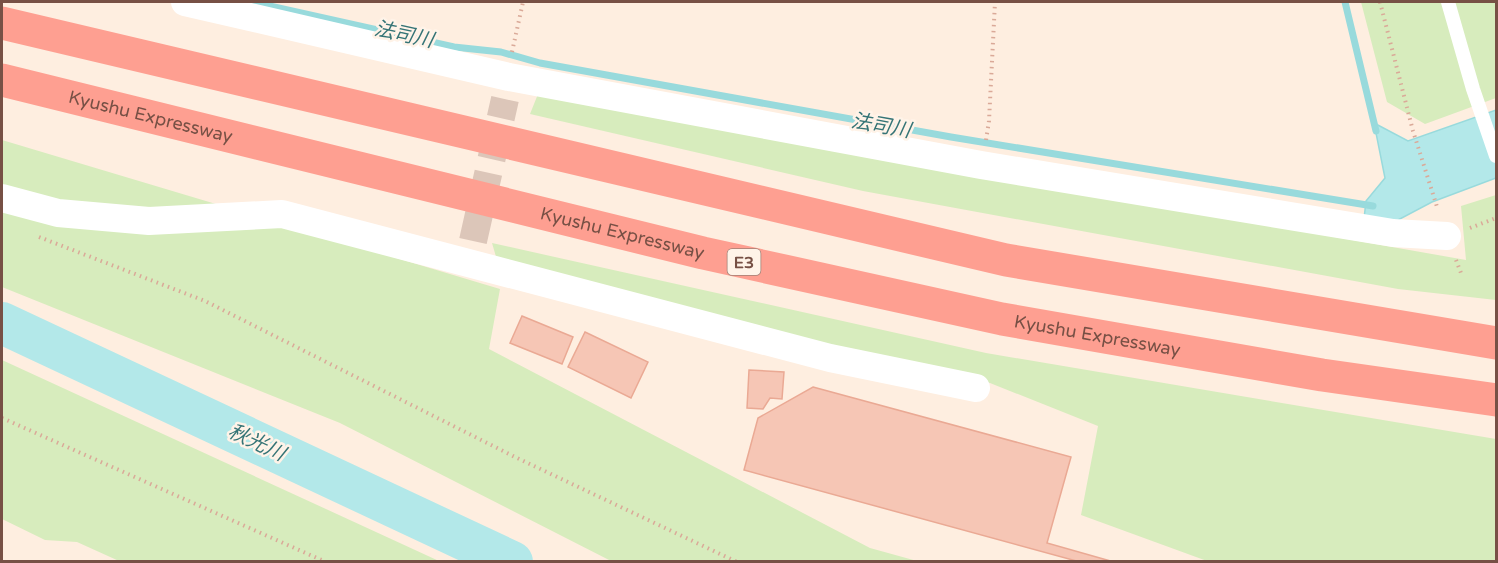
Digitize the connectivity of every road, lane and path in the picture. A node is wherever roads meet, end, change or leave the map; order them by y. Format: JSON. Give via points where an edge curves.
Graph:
{"nodes":[{"id":1,"x":185,"y":2,"type":"edge"},
{"id":2,"x":523,"y":2,"type":"edge"},
{"id":3,"x":995,"y":2,"type":"edge"},
{"id":4,"x":1380,"y":2,"type":"edge"},
{"id":5,"x":1448,"y":2,"type":"edge"},
{"id":6,"x":2,"y":22,"type":"edge"},
{"id":7,"x":516,"y":36,"type":"dead end"},
{"id":8,"x":2,"y":80,"type":"edge"},
{"id":9,"x":988,"y":127,"type":"dead end"},
{"id":10,"x":1497,"y":156,"type":"edge"},
{"id":11,"x":2,"y":198,"type":"edge"},
{"id":12,"x":1436,"y":205,"type":"dead end"},
{"id":13,"x":34,"y":235,"type":"dead end"},
{"id":14,"x":1446,"y":236,"type":"dead end"},
{"id":15,"x":1497,"y":343,"type":"edge"},
{"id":16,"x":976,"y":388,"type":"dead end"},
{"id":17,"x":1497,"y":400,"type":"edge"},
{"id":18,"x":2,"y":418,"type":"edge"},
{"id":19,"x":326,"y":561,"type":"edge"},
{"id":20,"x":737,"y":561,"type":"edge"}],
"edges":[{"from":1,"to":14,"type":"street","via":[[507,88],[1393,233]]},
{"from":2,"to":7,"type":"path"},
{"from":3,"to":9,"type":"path"},
{"from":4,"to":12,"type":"path"},
{"from":5,"to":10,"type":"lane"},
{"from":6,"to":15,"type":"highway","via":[[1006,260]]},
{"from":8,"to":17,"type":"highway","name":"Kyushu Expressway","number":"E3","via":[[703,253],[1002,320],[1322,375]]},
{"from":11,"to":16,"type":"street","via":[[58,213],[149,221],[282,214],[471,252],[830,358]]},
{"from":13,"to":20,"type":"path","via":[[205,301],[515,457]]},
{"from":18,"to":19,"type":"path"}]}
